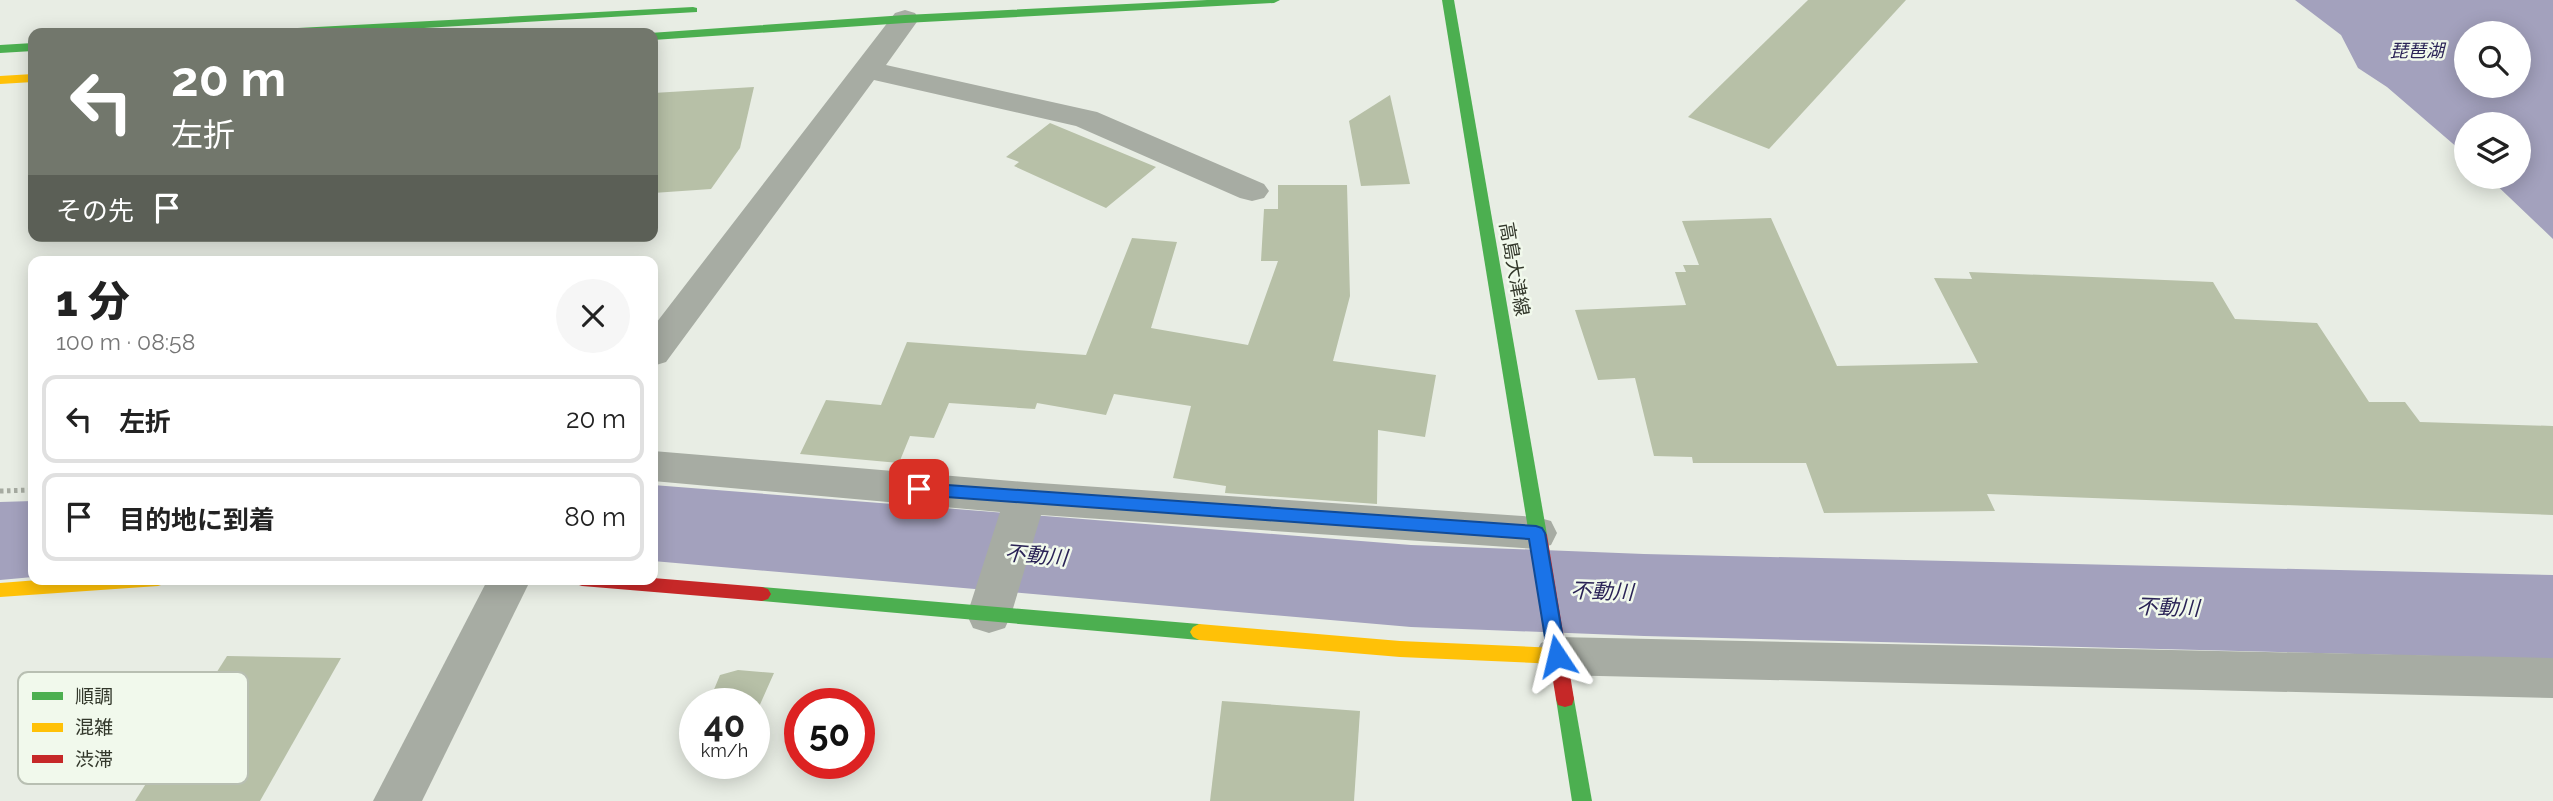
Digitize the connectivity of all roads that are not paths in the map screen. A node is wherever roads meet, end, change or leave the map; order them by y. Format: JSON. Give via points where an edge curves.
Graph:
{"nodes":[{"id":1,"x":1275,"y":0,"type":"edge"},
{"id":2,"x":1447,"y":0,"type":"edge"},
{"id":3,"x":711,"y":9,"type":"dead end"},
{"id":4,"x":914,"y":10,"type":"edge"},
{"id":5,"x":369,"y":28,"type":"edge"},
{"id":6,"x":658,"y":36,"type":"edge"},
{"id":7,"x":28,"y":47,"type":"edge"},
{"id":8,"x":0,"y":49,"type":"edge"},
{"id":9,"x":869,"y":70,"type":"junction"},
{"id":10,"x":28,"y":78,"type":"edge"},
{"id":11,"x":0,"y":80,"type":"edge"},
{"id":12,"x":1252,"y":191,"type":"dead end"},
{"id":13,"x":658,"y":346,"type":"edge"},
{"id":14,"x":658,"y":467,"type":"edge"},
{"id":15,"x":1022,"y":506,"type":"junction"},
{"id":16,"x":1537,"y":539,"type":"junction"},
{"id":17,"x":658,"y":584,"type":"edge"},
{"id":18,"x":72,"y":585,"type":"edge"},
{"id":19,"x":507,"y":585,"type":"edge"},
{"id":20,"x":0,"y":590,"type":"edge"},
{"id":21,"x":993,"y":604,"type":"junction"},
{"id":22,"x":1554,"y":641,"type":"junction"},
{"id":23,"x":2553,"y":678,"type":"edge"},
{"id":24,"x":397,"y":801,"type":"edge"},
{"id":25,"x":1581,"y":801,"type":"edge"}],
"edges":[{"from":1,"to":4,"type":"street"},
{"from":2,"to":16,"type":"street","name":"高島大津線"},
{"from":3,"to":5,"type":"street"},
{"from":4,"to":6,"type":"street"},
{"from":4,"to":9,"type":"street"},
{"from":7,"to":8,"type":"street"},
{"from":9,"to":12,"type":"street","via":[[1086,119]]},
{"from":9,"to":13,"type":"street"},
{"from":10,"to":11,"type":"street"},
{"from":14,"to":15,"type":"street"},
{"from":15,"to":16,"type":"street"},
{"from":15,"to":21,"type":"street"},
{"from":16,"to":22,"type":"street","name":"高島大津線"},
{"from":17,"to":21,"type":"street"},
{"from":18,"to":20,"type":"street"},
{"from":19,"to":24,"type":"street"},
{"from":21,"to":22,"type":"street","via":[[1400,649]]},
{"from":22,"to":23,"type":"street"},
{"from":22,"to":25,"type":"street"}]}
